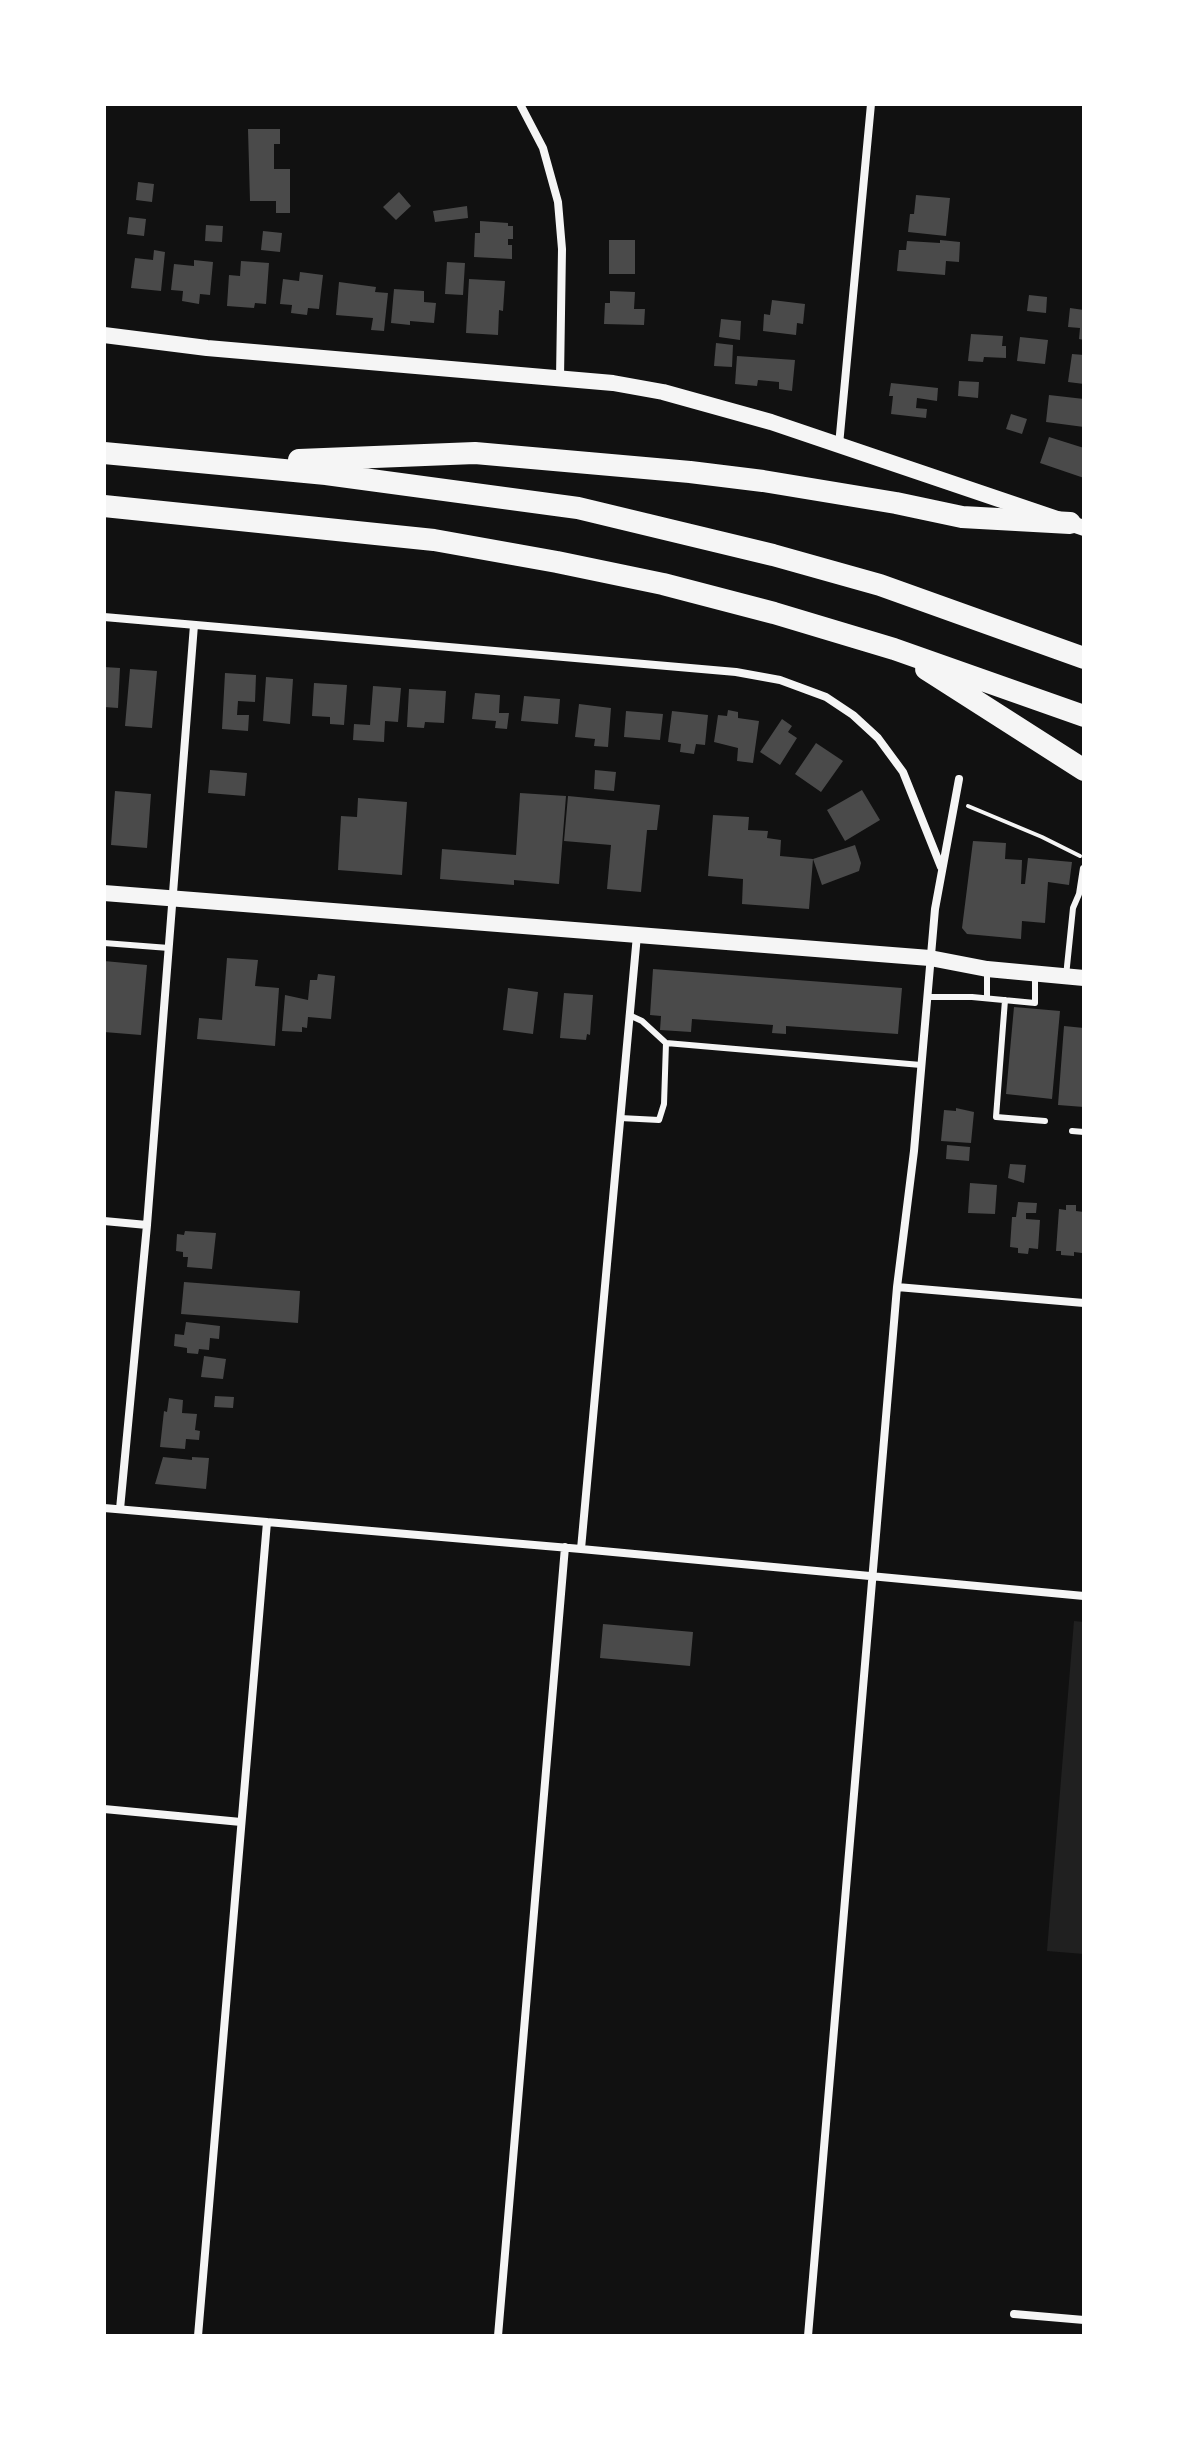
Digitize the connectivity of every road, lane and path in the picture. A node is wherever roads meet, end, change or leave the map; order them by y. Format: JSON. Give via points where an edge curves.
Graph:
{"nodes":[{"id":1,"x":520,"y":104,"type":"edge"},
{"id":2,"x":871,"y":104,"type":"edge"},
{"id":3,"x":104,"y":335,"type":"edge"},
{"id":4,"x":560,"y":378,"type":"junction"},
{"id":5,"x":839,"y":445,"type":"junction"},
{"id":6,"x":104,"y":453,"type":"edge"},
{"id":7,"x":205,"y":463,"type":"junction"},
{"id":8,"x":104,"y":506,"type":"edge"},
{"id":9,"x":1077,"y":526,"type":"edge"},
{"id":10,"x":104,"y":617,"type":"edge"},
{"id":11,"x":194,"y":625,"type":"junction"},
{"id":12,"x":894,"y":649,"type":"junction"},
{"id":13,"x":1084,"y":658,"type":"edge"},
{"id":14,"x":1084,"y":716,"type":"edge"},
{"id":15,"x":1084,"y":770,"type":"edge"},
{"id":16,"x":959,"y":779,"type":"dead end"},
{"id":17,"x":954,"y":801,"type":"junction"},
{"id":18,"x":1083,"y":868,"type":"edge"},
{"id":19,"x":941,"y":869,"type":"junction"},
{"id":20,"x":104,"y":893,"type":"edge"},
{"id":21,"x":174,"y":898,"type":"junction"},
{"id":22,"x":637,"y":934,"type":"junction"},
{"id":23,"x":104,"y":943,"type":"edge"},
{"id":24,"x":169,"y":948,"type":"junction"},
{"id":25,"x":930,"y":958,"type":"junction"},
{"id":26,"x":987,"y":969,"type":"junction"},
{"id":27,"x":1035,"y":973,"type":"junction"},
{"id":28,"x":1066,"y":976,"type":"junction"},
{"id":29,"x":1084,"y":978,"type":"edge"},
{"id":30,"x":927,"y":997,"type":"junction"},
{"id":31,"x":987,"y":998,"type":"junction"},
{"id":32,"x":1005,"y":1000,"type":"junction"},
{"id":33,"x":629,"y":1015,"type":"junction"},
{"id":34,"x":666,"y":1043,"type":"junction"},
{"id":35,"x":921,"y":1065,"type":"junction"},
{"id":36,"x":620,"y":1118,"type":"junction"},
{"id":37,"x":1045,"y":1121,"type":"dead end"},
{"id":38,"x":1072,"y":1131,"type":"dead end"},
{"id":39,"x":1084,"y":1132,"type":"edge"},
{"id":40,"x":104,"y":1221,"type":"edge"},
{"id":41,"x":147,"y":1225,"type":"junction"},
{"id":42,"x":897,"y":1287,"type":"junction"},
{"id":43,"x":1084,"y":1303,"type":"edge"},
{"id":44,"x":104,"y":1508,"type":"edge"},
{"id":45,"x":120,"y":1509,"type":"junction"},
{"id":46,"x":267,"y":1522,"type":"junction"},
{"id":47,"x":565,"y":1547,"type":"junction"},
{"id":48,"x":581,"y":1549,"type":"junction"},
{"id":49,"x":872,"y":1577,"type":"junction"},
{"id":50,"x":1084,"y":1596,"type":"edge"},
{"id":51,"x":104,"y":1809,"type":"edge"},
{"id":52,"x":241,"y":1822,"type":"junction"},
{"id":53,"x":1014,"y":2314,"type":"dead end"},
{"id":54,"x":1084,"y":2320,"type":"edge"},
{"id":55,"x":198,"y":2336,"type":"edge"},
{"id":56,"x":498,"y":2336,"type":"edge"},
{"id":57,"x":808,"y":2336,"type":"edge"}],
"edges":[{"from":1,"to":4,"type":"street","via":[[543,148],[558,202]]},
{"from":2,"to":5,"type":"street"},
{"from":3,"to":4,"type":"main road"},
{"from":4,"to":5,"type":"main road","via":[[706,402]]},
{"from":5,"to":9,"type":"main road"},
{"from":6,"to":7,"type":"highway"},
{"from":7,"to":9,"type":"highway","via":[[475,453],[690,472],[962,517]]},
{"from":7,"to":13,"type":"highway","via":[[578,508],[880,585]]},
{"from":8,"to":12,"type":"highway","via":[[419,538],[557,562],[677,587]]},
{"from":10,"to":11,"type":"street"},
{"from":11,"to":19,"type":"street","via":[[780,680],[826,697],[878,738],[903,772]]},
{"from":11,"to":21,"type":"street"},
{"from":12,"to":14,"type":"highway"},
{"from":12,"to":15,"type":"highway"},
{"from":16,"to":17,"type":"street"},
{"from":17,"to":18,"type":"path","via":[[1076,852]]},
{"from":17,"to":19,"type":"street"},
{"from":18,"to":28,"type":"lane"},
{"from":19,"to":25,"type":"street"},
{"from":20,"to":21,"type":"main road"},
{"from":21,"to":22,"type":"main road"},
{"from":21,"to":24,"type":"street"},
{"from":22,"to":25,"type":"main road"},
{"from":22,"to":33,"type":"street"},
{"from":23,"to":24,"type":"lane"},
{"from":24,"to":41,"type":"street"},
{"from":25,"to":26,"type":"main road"},
{"from":25,"to":30,"type":"street"},
{"from":26,"to":27,"type":"main road"},
{"from":26,"to":31,"type":"lane"},
{"from":27,"to":28,"type":"main road"},
{"from":27,"to":32,"type":"lane","via":[[1035,1003]]},
{"from":28,"to":29,"type":"main road"},
{"from":30,"to":31,"type":"lane"},
{"from":30,"to":35,"type":"street"},
{"from":31,"to":32,"type":"lane"},
{"from":32,"to":37,"type":"lane","via":[[996,1117]]},
{"from":33,"to":34,"type":"lane"},
{"from":33,"to":36,"type":"street"},
{"from":34,"to":35,"type":"lane"},
{"from":34,"to":36,"type":"lane","via":[[659,1120]]},
{"from":35,"to":42,"type":"street"},
{"from":36,"to":48,"type":"street"},
{"from":38,"to":39,"type":"lane"},
{"from":40,"to":41,"type":"street"},
{"from":41,"to":45,"type":"street"},
{"from":42,"to":43,"type":"street"},
{"from":42,"to":49,"type":"street"},
{"from":44,"to":45,"type":"street"},
{"from":45,"to":46,"type":"street"},
{"from":46,"to":47,"type":"street"},
{"from":46,"to":52,"type":"street"},
{"from":47,"to":48,"type":"street"},
{"from":47,"to":56,"type":"street"},
{"from":48,"to":49,"type":"street"},
{"from":49,"to":50,"type":"street"},
{"from":49,"to":57,"type":"street"},
{"from":51,"to":52,"type":"street"},
{"from":52,"to":55,"type":"street"},
{"from":53,"to":54,"type":"street"}]}
